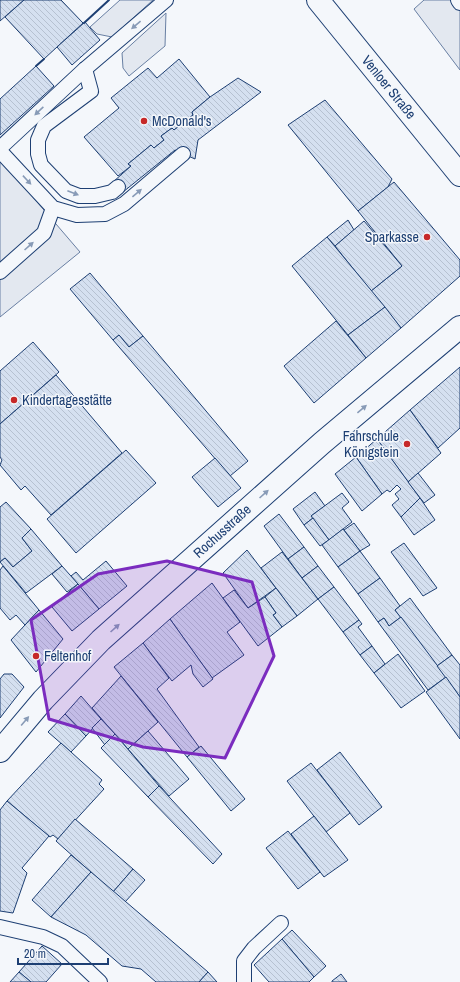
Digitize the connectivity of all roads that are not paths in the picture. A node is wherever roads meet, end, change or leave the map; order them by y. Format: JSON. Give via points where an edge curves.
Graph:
{"nodes":[{"id":1,"x":166,"y":0,"type":"edge"},
{"id":2,"x":318,"y":0,"type":"edge"},
{"id":3,"x":458,"y":0,"type":"edge"},
{"id":4,"x":460,"y":3,"type":"edge"},
{"id":5,"x":85,"y":69,"type":"junction"},
{"id":6,"x":0,"y":148,"type":"edge"},
{"id":7,"x":0,"y":151,"type":"edge"},
{"id":8,"x":184,"y":154,"type":"dead end"},
{"id":9,"x":460,"y":175,"type":"edge"},
{"id":10,"x":118,"y":187,"type":"dead end"},
{"id":11,"x":53,"y":208,"type":"junction"},
{"id":12,"x":0,"y":272,"type":"edge"},
{"id":13,"x":460,"y":327,"type":"edge"},
{"id":14,"x":0,"y":751,"type":"edge"},
{"id":15,"x":281,"y":923,"type":"dead end"},
{"id":16,"x":0,"y":927,"type":"edge"},
{"id":17,"x":100,"y":982,"type":"edge"},
{"id":18,"x":244,"y":982,"type":"edge"}],
"edges":[{"from":1,"to":5,"type":"lane","one_way":true},
{"from":2,"to":9,"type":"street","name":"Venloer Straße"},
{"from":3,"to":4,"type":"lane"},
{"from":5,"to":6,"type":"lane","one_way":true},
{"from":5,"to":10,"type":"lane","one_way":true,"via":[[91,91],[44,126],[38,140],[41,165],[66,191],[79,196],[95,196],[112,192]]},
{"from":7,"to":11,"type":"lane","one_way":true},
{"from":11,"to":8,"type":"lane","one_way":true,"via":[[77,215],[105,214],[124,204]]},
{"from":12,"to":11,"type":"lane","one_way":true,"via":[[44,233]]},
{"from":14,"to":13,"type":"street","name":"Rochusstraße","one_way":true,"via":[[43,700],[101,640],[322,442]]},
{"from":15,"to":18,"type":"lane","via":[[244,961]]},
{"from":16,"to":17,"type":"lane","via":[[43,937],[62,946]]}]}
